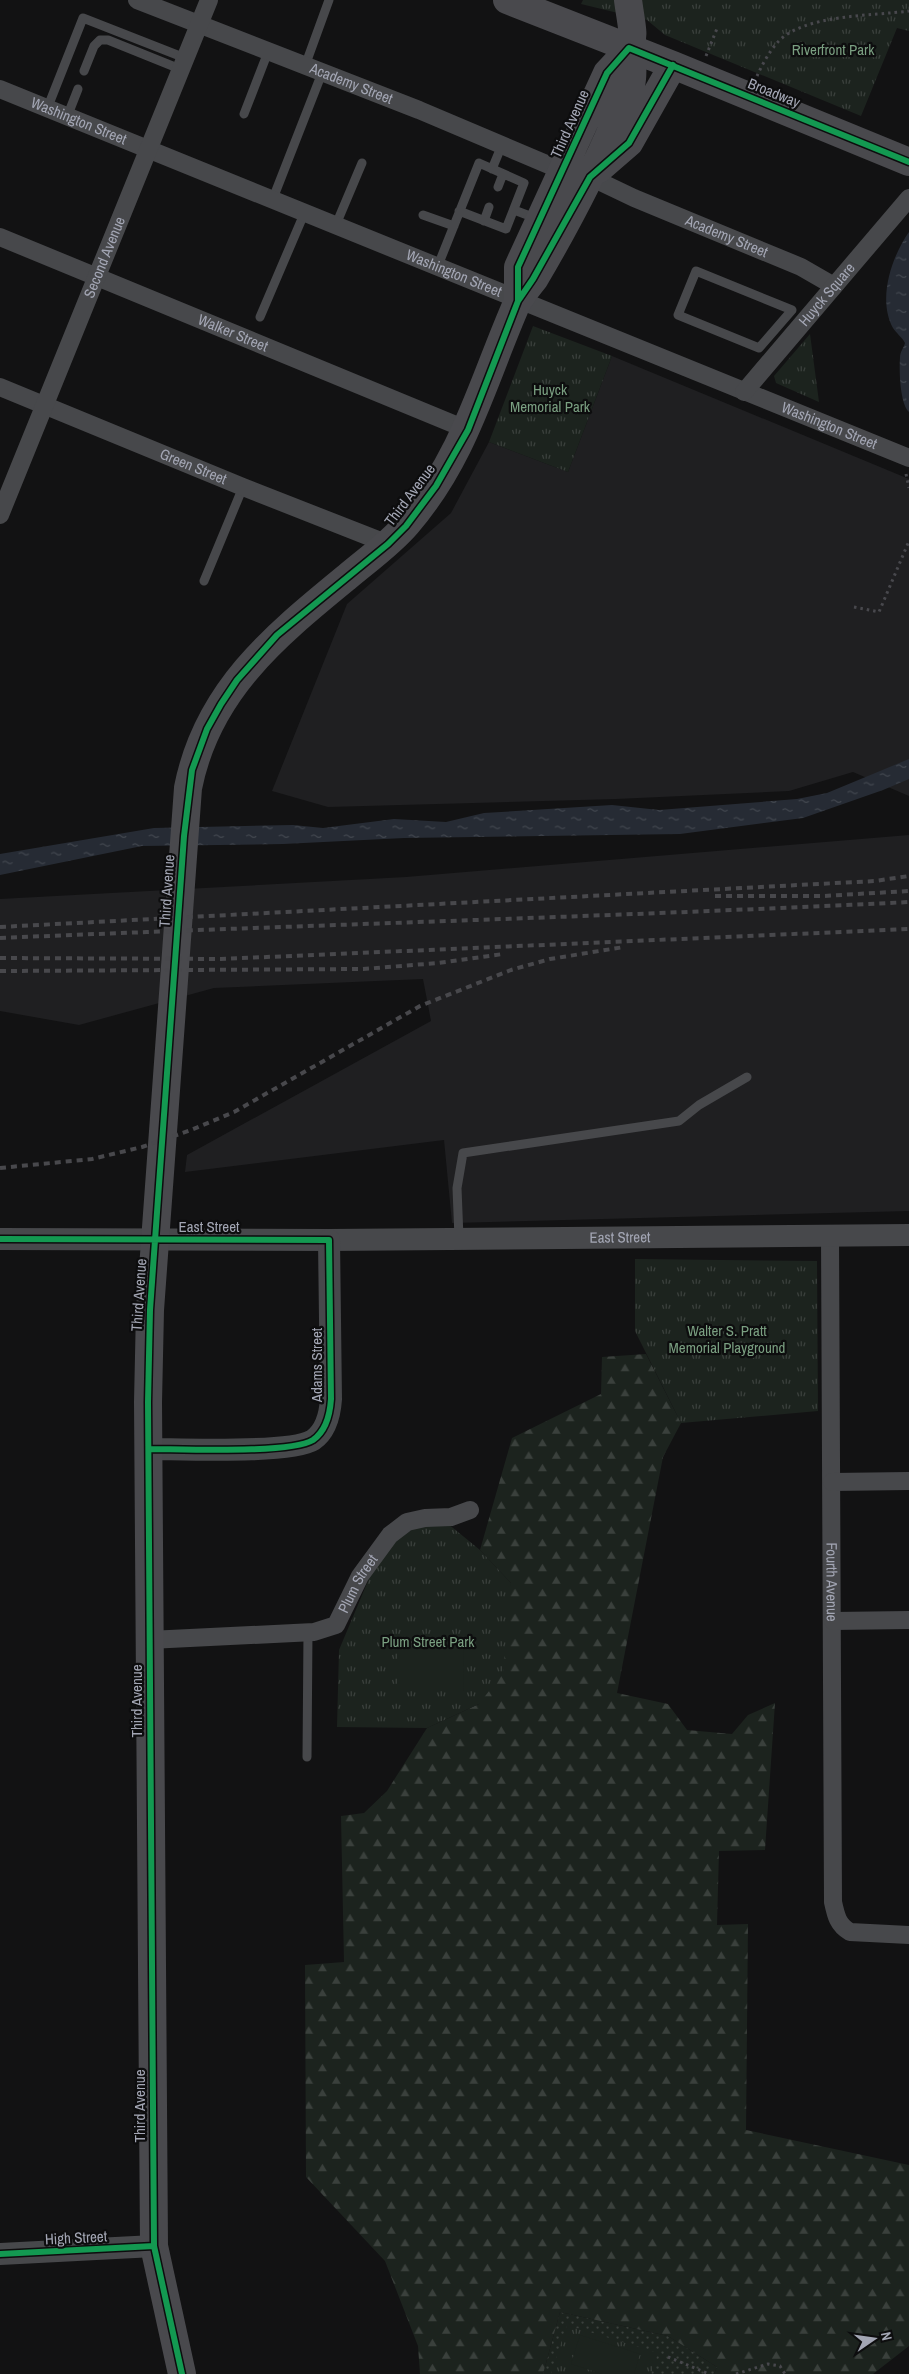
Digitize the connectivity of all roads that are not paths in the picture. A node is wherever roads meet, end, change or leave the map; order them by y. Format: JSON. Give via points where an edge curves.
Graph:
{"nodes":[{"id":1,"x":137,"y":0,"type":"edge"},
{"id":2,"x":208,"y":0,"type":"edge"},
{"id":3,"x":329,"y":0,"type":"edge"},
{"id":4,"x":507,"y":0,"type":"edge"},
{"id":5,"x":628,"y":0,"type":"edge"},
{"id":6,"x":198,"y":25,"type":"junction"},
{"id":7,"x":629,"y":48,"type":"junction"},
{"id":8,"x":268,"y":52,"type":"junction"},
{"id":9,"x":182,"y":64,"type":"junction"},
{"id":10,"x":674,"y":65,"type":"junction"},
{"id":11,"x":305,"y":66,"type":"junction"},
{"id":12,"x":84,"y":70,"type":"dead end"},
{"id":13,"x":322,"y":73,"type":"junction"},
{"id":14,"x":78,"y":89,"type":"dead end"},
{"id":15,"x":0,"y":90,"type":"edge"},
{"id":16,"x":47,"y":109,"type":"junction"},
{"id":17,"x":244,"y":114,"type":"dead end"},
{"id":18,"x":67,"y":117,"type":"junction"},
{"id":19,"x":502,"y":145,"type":"junction"},
{"id":20,"x":148,"y":150,"type":"junction"},
{"id":21,"x":909,"y":162,"type":"edge"},
{"id":22,"x":362,"y":163,"type":"dead end"},
{"id":23,"x":492,"y":169,"type":"junction"},
{"id":24,"x":563,"y":171,"type":"junction"},
{"id":25,"x":503,"y":174,"type":"junction"},
{"id":26,"x":590,"y":177,"type":"junction"},
{"id":27,"x":498,"y":187,"type":"dead end"},
{"id":28,"x":909,"y":198,"type":"edge"},
{"id":29,"x":272,"y":201,"type":"junction"},
{"id":30,"x":490,"y":207,"type":"dead end"},
{"id":31,"x":514,"y":210,"type":"junction"},
{"id":32,"x":460,"y":211,"type":"junction"},
{"id":33,"x":304,"y":214,"type":"junction"},
{"id":34,"x":423,"y":215,"type":"dead end"},
{"id":35,"x":540,"y":220,"type":"junction"},
{"id":36,"x":484,"y":221,"type":"junction"},
{"id":37,"x":454,"y":226,"type":"junction"},
{"id":38,"x":335,"y":227,"type":"junction"},
{"id":39,"x":0,"y":237,"type":"edge"},
{"id":40,"x":437,"y":268,"type":"junction"},
{"id":41,"x":97,"y":276,"type":"junction"},
{"id":42,"x":834,"y":286,"type":"junction"},
{"id":43,"x":518,"y":301,"type":"junction"},
{"id":44,"x":260,"y":317,"type":"dead end"},
{"id":45,"x":774,"y":331,"type":"junction"},
{"id":46,"x":790,"y":337,"type":"junction"},
{"id":47,"x":0,"y":387,"type":"edge"},
{"id":48,"x":744,"y":392,"type":"junction"},
{"id":49,"x":44,"y":405,"type":"junction"},
{"id":50,"x":468,"y":430,"type":"junction"},
{"id":51,"x":907,"y":466,"type":"edge"},
{"id":52,"x":243,"y":487,"type":"junction"},
{"id":53,"x":0,"y":515,"type":"edge"},
{"id":54,"x":388,"y":544,"type":"junction"},
{"id":55,"x":204,"y":581,"type":"dead end"},
{"id":56,"x":747,"y":1077,"type":"dead end"},
{"id":57,"x":909,"y":1235,"type":"edge"},
{"id":58,"x":830,"y":1236,"type":"junction"},
{"id":59,"x":459,"y":1238,"type":"junction"},
{"id":60,"x":0,"y":1239,"type":"edge"},
{"id":61,"x":329,"y":1240,"type":"junction"},
{"id":62,"x":149,"y":1449,"type":"junction"},
{"id":63,"x":909,"y":1481,"type":"edge"},
{"id":64,"x":832,"y":1482,"type":"junction"},
{"id":65,"x":470,"y":1510,"type":"dead end"},
{"id":66,"x":833,"y":1620,"type":"junction"},
{"id":67,"x":909,"y":1620,"type":"edge"},
{"id":68,"x":308,"y":1632,"type":"junction"},
{"id":69,"x":150,"y":1640,"type":"junction"},
{"id":70,"x":307,"y":1757,"type":"dead end"},
{"id":71,"x":909,"y":1935,"type":"edge"},
{"id":72,"x":154,"y":2246,"type":"junction"},
{"id":73,"x":0,"y":2254,"type":"edge"},
{"id":74,"x":182,"y":2374,"type":"edge"}],
"edges":[{"from":1,"to":6,"type":"street","name":"Academy Street"},
{"from":2,"to":6,"type":"street","name":"Second Avenue"},
{"from":3,"to":11,"type":"lane"},
{"from":4,"to":7,"type":"main road","name":"Broadway"},
{"from":5,"to":7,"type":"main road","via":[[633,30]]},
{"from":6,"to":8,"type":"street","name":"Academy Street"},
{"from":6,"to":9,"type":"street","name":"Second Avenue"},
{"from":7,"to":10,"type":"main road","name":"Broadway"},
{"from":7,"to":24,"type":"main road","name":"Third Avenue","via":[[607,73]]},
{"from":7,"to":26,"type":"main road","name":"Third Avenue","via":[[632,80]]},
{"from":8,"to":11,"type":"street","name":"Academy Street"},
{"from":8,"to":17,"type":"lane"},
{"from":9,"to":12,"type":"lane","via":[[100,40]]},
{"from":9,"to":16,"type":"lane","via":[[83,18]]},
{"from":9,"to":20,"type":"street","name":"Second Avenue"},
{"from":10,"to":21,"type":"main road","name":"Broadway"},
{"from":10,"to":26,"type":"main road","via":[[629,143]]},
{"from":11,"to":13,"type":"street","name":"Academy Street"},
{"from":13,"to":19,"type":"street","name":"Academy Street"},
{"from":13,"to":29,"type":"lane"},
{"from":14,"to":18,"type":"lane"},
{"from":15,"to":16,"type":"street","name":"Washington Street"},
{"from":16,"to":18,"type":"street","name":"Washington Street"},
{"from":18,"to":20,"type":"street","name":"Washington Street"},
{"from":19,"to":23,"type":"lane"},
{"from":19,"to":24,"type":"street","name":"Academy Street"},
{"from":20,"to":29,"type":"street","name":"Washington Street"},
{"from":20,"to":41,"type":"street","name":"Second Avenue"},
{"from":22,"to":38,"type":"lane"},
{"from":23,"to":25,"type":"lane"},
{"from":23,"to":32,"type":"lane","via":[[479,163]]},
{"from":24,"to":35,"type":"main road","name":"Third Avenue"},
{"from":25,"to":27,"type":"lane"},
{"from":25,"to":31,"type":"lane","via":[[524,183]]},
{"from":26,"to":42,"type":"street","name":"Academy Street","via":[[801,267]]},
{"from":26,"to":43,"type":"main road","name":"Third Avenue","via":[[534,280]]},
{"from":28,"to":42,"type":"street","name":"Huyck Square"},
{"from":29,"to":33,"type":"street","name":"Washington Street"},
{"from":30,"to":36,"type":"lane"},
{"from":31,"to":35,"type":"lane"},
{"from":31,"to":36,"type":"lane","via":[[506,229]]},
{"from":32,"to":36,"type":"lane"},
{"from":32,"to":37,"type":"lane"},
{"from":33,"to":38,"type":"street","name":"Washington Street"},
{"from":33,"to":44,"type":"lane"},
{"from":34,"to":37,"type":"lane"},
{"from":35,"to":43,"type":"main road","name":"Third Avenue","via":[[518,267]]},
{"from":37,"to":40,"type":"lane"},
{"from":38,"to":40,"type":"street","name":"Washington Street"},
{"from":39,"to":41,"type":"street","name":"Walker Street"},
{"from":40,"to":43,"type":"street","name":"Washington Street"},
{"from":41,"to":49,"type":"street","name":"Second Avenue"},
{"from":41,"to":50,"type":"street","name":"Walker Street"},
{"from":42,"to":46,"type":"street","name":"Huyck Square"},
{"from":43,"to":48,"type":"street","name":"Washington Street"},
{"from":43,"to":50,"type":"main road","name":"Third Avenue"},
{"from":45,"to":45,"type":"lane","via":[[792,310],[696,271],[678,314],[759,348]]},
{"from":45,"to":46,"type":"lane"},
{"from":46,"to":48,"type":"street","name":"Huyck Square"},
{"from":47,"to":49,"type":"street","name":"Green Street"},
{"from":48,"to":51,"type":"street","name":"Washington Street"},
{"from":49,"to":52,"type":"street","name":"Green Street"},
{"from":49,"to":53,"type":"street","name":"Second Avenue"},
{"from":50,"to":54,"type":"main road","name":"Third Avenue","via":[[436,486]]},
{"from":52,"to":54,"type":"street","name":"Green Street"},
{"from":52,"to":55,"type":"lane"},
{"from":54,"to":62,"type":"main road","name":"Third Avenue","via":[[277,635],[237,680],[207,729],[188,788],[149,1348]]},
{"from":56,"to":59,"type":"lane","via":[[699,1105],[679,1121],[463,1153],[457,1188]]},
{"from":57,"to":58,"type":"street","name":"East Street"},
{"from":58,"to":59,"type":"street","name":"East Street"},
{"from":58,"to":64,"type":"street","name":"Fourth Avenue"},
{"from":59,"to":61,"type":"street","name":"East Street"},
{"from":60,"to":61,"type":"street","name":"East Street"},
{"from":61,"to":62,"type":"street","name":"Adams Street","via":[[331,1400],[330,1412],[320,1434],[303,1444],[279,1448]]},
{"from":62,"to":69,"type":"main road","name":"Third Avenue"},
{"from":63,"to":64,"type":"street"},
{"from":64,"to":66,"type":"street","name":"Fourth Avenue"},
{"from":65,"to":68,"type":"street","name":"Plum Street","via":[[407,1522],[396,1530],[364,1569],[336,1625]]},
{"from":66,"to":67,"type":"street"},
{"from":66,"to":71,"type":"street","name":"Fourth Avenue","via":[[832,1891],[835,1913],[842,1927],[850,1932]]},
{"from":68,"to":69,"type":"street","name":"Plum Street"},
{"from":68,"to":70,"type":"lane"},
{"from":69,"to":72,"type":"main road","name":"Third Avenue"},
{"from":72,"to":73,"type":"street","name":"High Street"},
{"from":72,"to":74,"type":"main road","name":"Third Avenue"}]}
